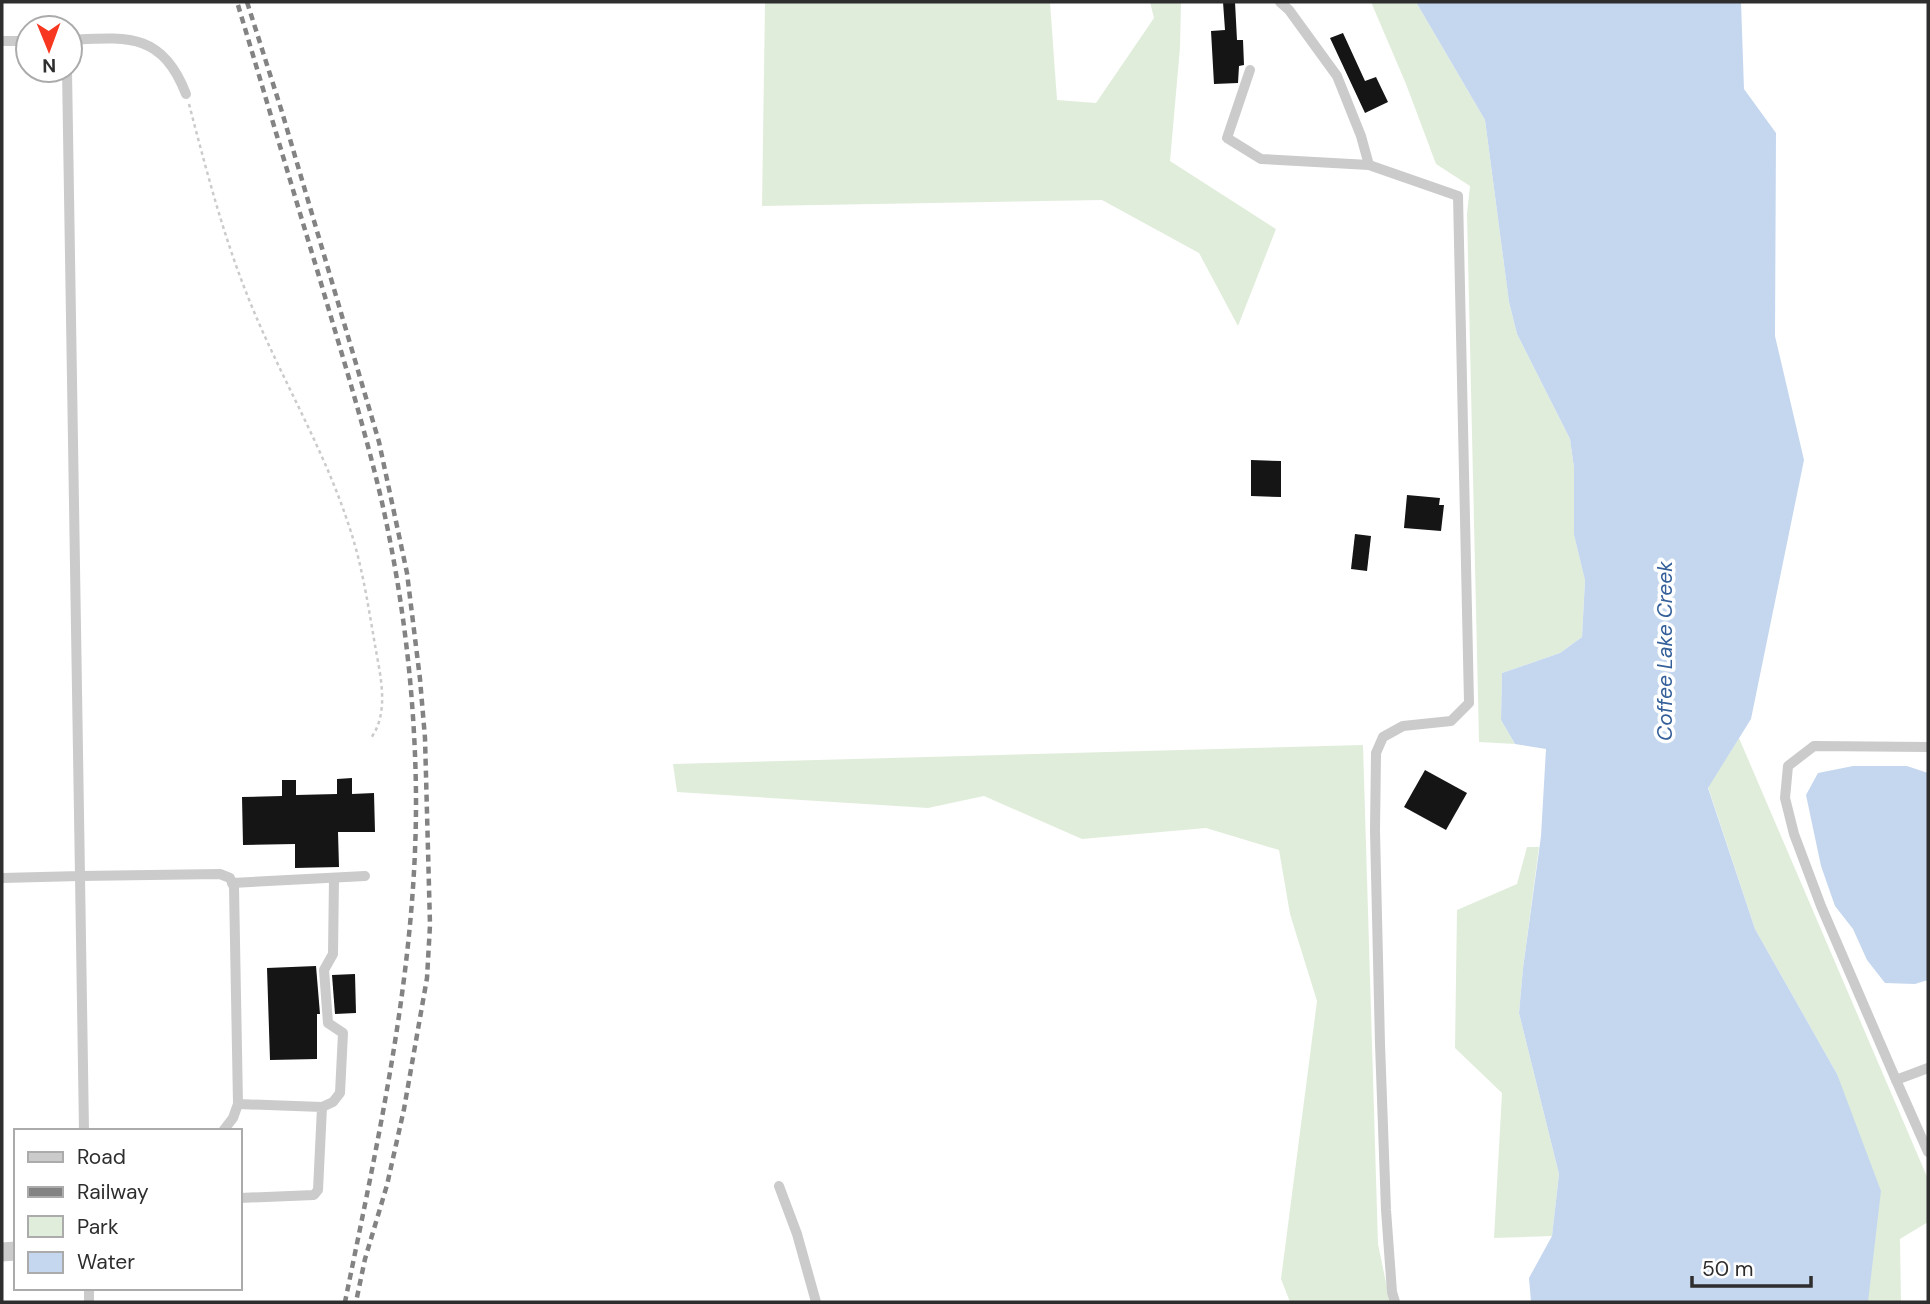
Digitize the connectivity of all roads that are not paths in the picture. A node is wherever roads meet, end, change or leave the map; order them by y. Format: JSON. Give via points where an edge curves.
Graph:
{"nodes":[{"id":1,"x":1280,"y":2,"type":"edge"},
{"id":2,"x":84,"y":39,"type":"edge"},
{"id":3,"x":1250,"y":70,"type":"dead end"},
{"id":4,"x":67,"y":84,"type":"edge"},
{"id":5,"x":186,"y":94,"type":"road end"},
{"id":6,"x":1369,"y":165,"type":"junction"},
{"id":7,"x":1928,"y":747,"type":"edge"},
{"id":8,"x":80,"y":876,"type":"junction"},
{"id":9,"x":365,"y":876,"type":"dead end"},
{"id":10,"x":2,"y":878,"type":"edge"},
{"id":11,"x":334,"y":878,"type":"junction"},
{"id":12,"x":232,"y":883,"type":"junction"},
{"id":13,"x":1928,"y":1068,"type":"edge"},
{"id":14,"x":1896,"y":1080,"type":"junction"},
{"id":15,"x":237,"y":1104,"type":"junction"},
{"id":16,"x":322,"y":1107,"type":"junction"},
{"id":17,"x":84,"y":1129,"type":"edge"},
{"id":18,"x":225,"y":1129,"type":"edge"},
{"id":19,"x":1928,"y":1152,"type":"edge"},
{"id":20,"x":779,"y":1186,"type":"dead end"},
{"id":21,"x":242,"y":1198,"type":"edge"},
{"id":22,"x":817,"y":1302,"type":"edge"},
{"id":23,"x":1395,"y":1302,"type":"edge"}],
"edges":[{"from":1,"to":6,"type":"lane","via":[[1337,76]]},
{"from":2,"to":5,"type":"lane","via":[[120,37],[152,47],[174,67]]},
{"from":3,"to":6,"type":"lane","via":[[1227,138],[1261,159]]},
{"from":4,"to":8,"type":"lane"},
{"from":6,"to":23,"type":"lane","via":[[1458,196],[1469,703],[1451,721],[1403,726],[1382,737],[1377,753],[1380,1044],[1386,1210]]},
{"from":7,"to":14,"type":"lane","via":[[1814,746],[1788,766],[1785,798],[1794,834]]},
{"from":8,"to":10,"type":"lane"},
{"from":8,"to":12,"type":"lane","via":[[220,874]]},
{"from":8,"to":17,"type":"lane"},
{"from":9,"to":11,"type":"lane"},
{"from":11,"to":12,"type":"lane"},
{"from":11,"to":16,"type":"lane","via":[[333,954],[324,970],[328,1023],[343,1032],[343,1045],[340,1093]]},
{"from":12,"to":15,"type":"lane"},
{"from":13,"to":14,"type":"lane"},
{"from":14,"to":19,"type":"lane"},
{"from":15,"to":16,"type":"lane"},
{"from":15,"to":18,"type":"lane"},
{"from":16,"to":21,"type":"lane","via":[[318,1190],[314,1195]]},
{"from":20,"to":22,"type":"lane"}]}
